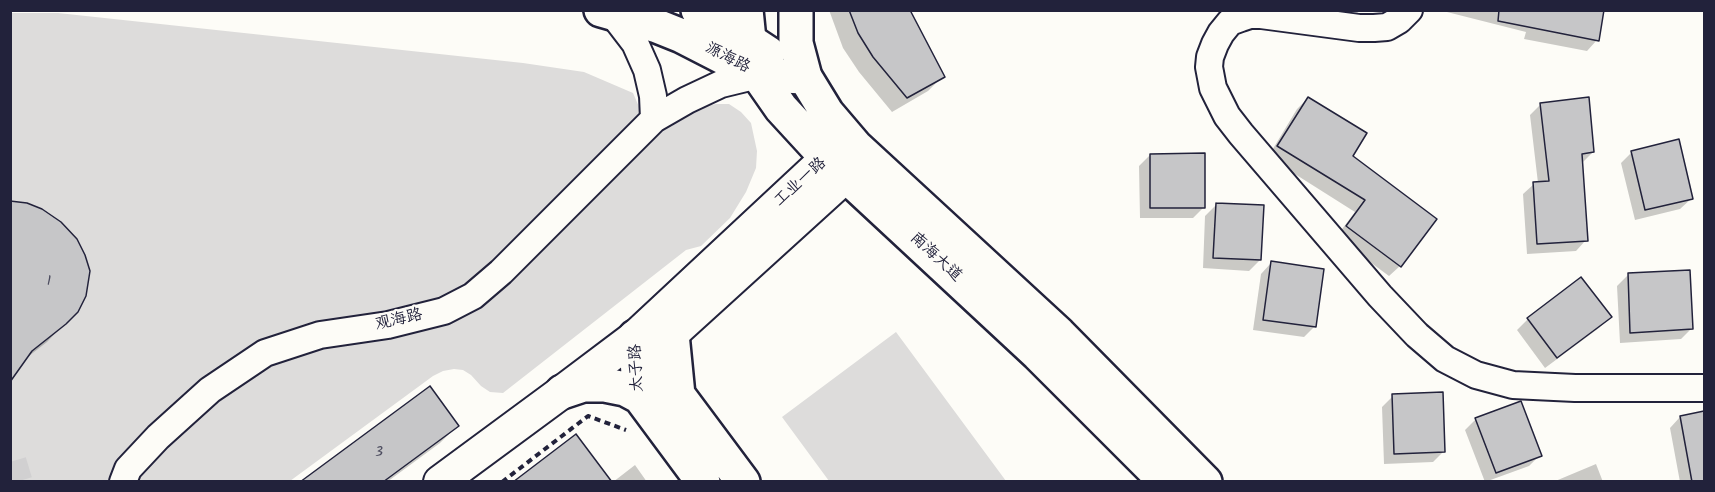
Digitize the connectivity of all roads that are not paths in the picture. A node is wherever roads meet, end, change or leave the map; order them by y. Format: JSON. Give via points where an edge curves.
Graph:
{"nodes":[{"id":1,"x":698,"y":10,"type":"edge"},
{"id":2,"x":796,"y":10,"type":"edge"},
{"id":3,"x":1409,"y":10,"type":"edge"},
{"id":4,"x":606,"y":12,"type":"edge"},
{"id":5,"x":747,"y":25,"type":"edge"},
{"id":6,"x":758,"y":75,"type":"junction"},
{"id":7,"x":805,"y":77,"type":"junction"},
{"id":8,"x":654,"y":119,"type":"junction"},
{"id":9,"x":843,"y":160,"type":"junction"},
{"id":10,"x":672,"y":334,"type":"junction"},
{"id":11,"x":635,"y":337,"type":"junction"},
{"id":12,"x":1704,"y":388,"type":"edge"},
{"id":13,"x":562,"y":392,"type":"junction"},
{"id":14,"x":678,"y":395,"type":"junction"},
{"id":15,"x":640,"y":398,"type":"junction"},
{"id":16,"x":123,"y":482,"type":"edge"},
{"id":17,"x":440,"y":482,"type":"edge"},
{"id":18,"x":703,"y":482,"type":"edge"},
{"id":19,"x":743,"y":482,"type":"edge"},
{"id":20,"x":1166,"y":482,"type":"edge"},
{"id":21,"x":1205,"y":482,"type":"edge"}],
"edges":[{"from":1,"to":5,"type":"main road","name":"源海路"},
{"from":2,"to":7,"type":"main road","name":"南海大道","via":[[796,43]]},
{"from":3,"to":12,"type":"street","via":[[1387,27],[1374,28],[1261,15],[1240,18],[1230,22],[1215,44],[1209,67],[1213,88],[1241,134],[1380,296],[1445,359],[1476,375],[1513,385]]},
{"from":4,"to":6,"type":"main road","name":"源海路","via":[[682,36]]},
{"from":4,"to":8,"type":"street","via":[[634,43],[653,96]]},
{"from":5,"to":6,"type":"main road","name":"南海大道"},
{"from":5,"to":7,"type":"main road","name":"源海路"},
{"from":6,"to":7,"type":"main road","name":"源海路"},
{"from":6,"to":8,"type":"street","name":"观海路","via":[[721,84]]},
{"from":6,"to":9,"type":"main road","name":"南海大道","via":[[781,108]]},
{"from":7,"to":9,"type":"main road","name":"南海大道","via":[[827,113]]},
{"from":8,"to":16,"type":"street","name":"观海路","via":[[473,296],[444,311],[388,325],[320,335],[265,353],[210,390],[158,437],[128,470]]},
{"from":9,"to":10,"type":"street","name":"工业一路"},
{"from":9,"to":11,"type":"street","name":"工业一路"},
{"from":9,"to":20,"type":"main road","name":"南海大道"},
{"from":9,"to":21,"type":"main road","name":"南海大道","via":[[1059,334]]},
{"from":10,"to":11,"type":"street"},
{"from":10,"to":14,"type":"main road"},
{"from":11,"to":13,"type":"street","name":"工业一路"},
{"from":11,"to":14,"type":"main road","name":"太子路"},
{"from":11,"to":15,"type":"main road","name":"太子路"},
{"from":13,"to":15,"type":"main road","via":[[584,385],[605,385],[625,389]]},
{"from":13,"to":17,"type":"street","name":"工业一路"},
{"from":14,"to":19,"type":"main road","name":"太子路"},
{"from":15,"to":18,"type":"main road","name":"太子路"}]}
